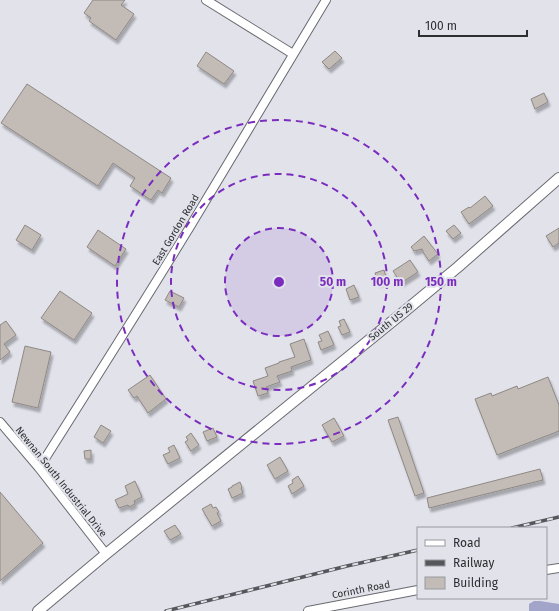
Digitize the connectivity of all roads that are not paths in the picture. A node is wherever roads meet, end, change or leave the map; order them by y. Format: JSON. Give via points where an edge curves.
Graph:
{"nodes":[{"id":1,"x":206,"y":0,"type":"edge"},
{"id":2,"x":326,"y":0,"type":"edge"},
{"id":3,"x":293,"y":54,"type":"junction"},
{"id":4,"x":559,"y":178,"type":"edge"},
{"id":5,"x":0,"y":422,"type":"edge"},
{"id":6,"x":39,"y":468,"type":"junction"},
{"id":7,"x":106,"y":554,"type":"junction"},
{"id":8,"x":559,"y":568,"type":"edge"},
{"id":9,"x":547,"y":570,"type":"edge"},
{"id":10,"x":417,"y":590,"type":"edge"},
{"id":11,"x":38,"y":611,"type":"edge"},
{"id":12,"x":308,"y":611,"type":"edge"}],
"edges":[{"from":1,"to":3,"type":"street"},
{"from":2,"to":3,"type":"street","name":"East Gordon Road"},
{"from":3,"to":6,"type":"street","name":"East Gordon Road","via":[[183,238]]},
{"from":4,"to":7,"type":"main road","name":"South US 29","via":[[458,267]]},
{"from":5,"to":6,"type":"street","name":"Newnan South Industrial Drive"},
{"from":6,"to":7,"type":"street","name":"Newnan South Industrial Drive"},
{"from":7,"to":11,"type":"main road","name":"South US 29"},
{"from":8,"to":9,"type":"street"},
{"from":10,"to":12,"type":"street","name":"Corinth Road"}]}
